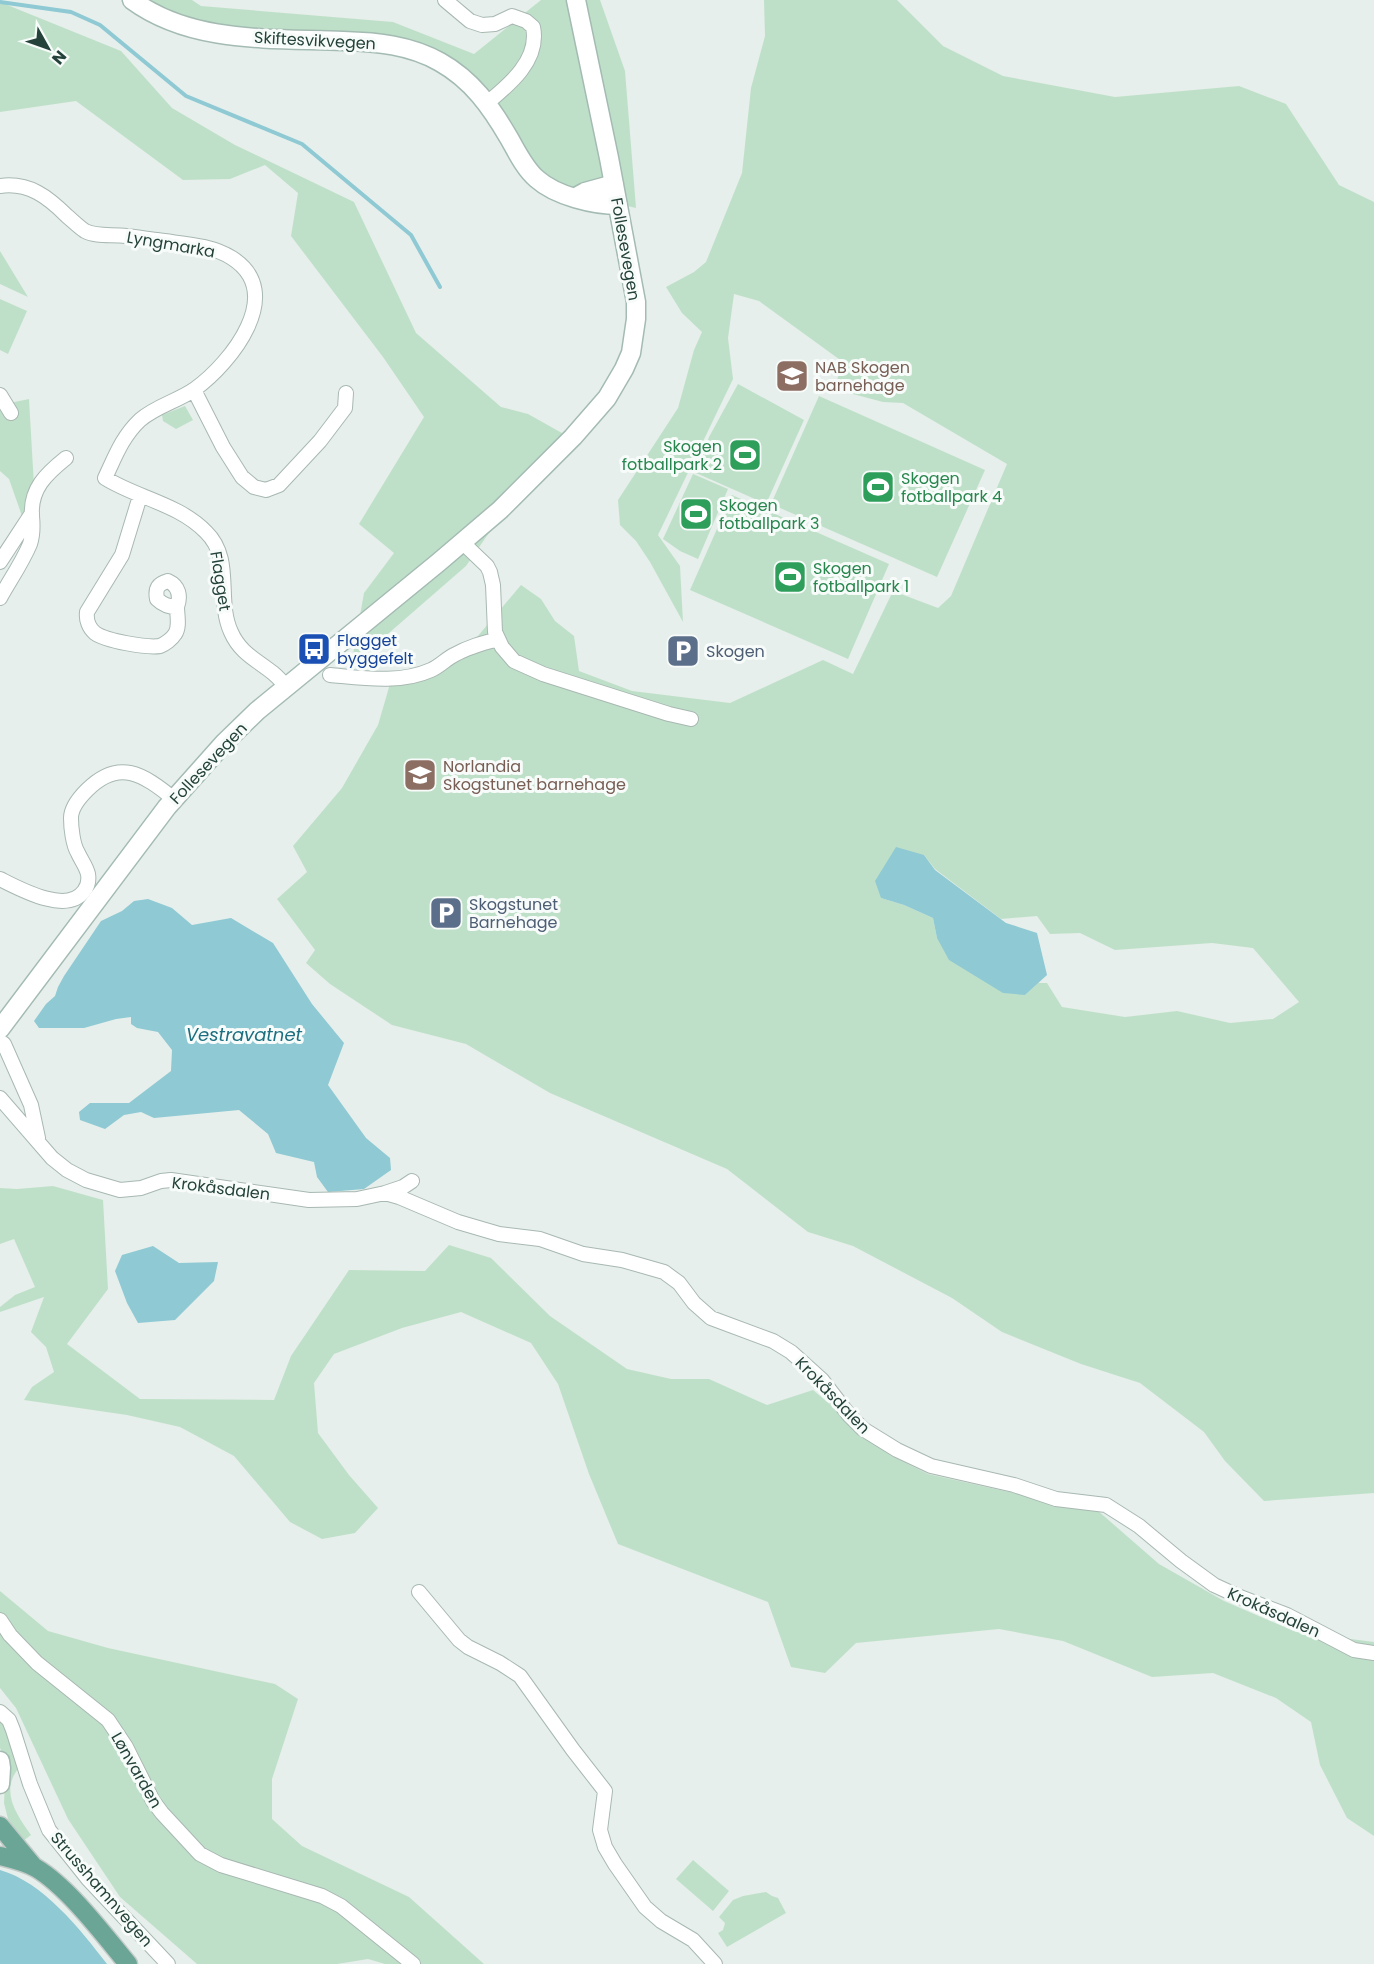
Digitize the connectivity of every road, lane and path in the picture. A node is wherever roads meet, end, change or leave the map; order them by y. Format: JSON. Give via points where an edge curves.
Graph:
{"nodes":[{"id":1,"x":132,"y":0,"type":"edge"},
{"id":2,"x":445,"y":0,"type":"edge"},
{"id":3,"x":576,"y":0,"type":"edge"},
{"id":4,"x":487,"y":103,"type":"junction"},
{"id":5,"x":614,"y":184,"type":"junction"},
{"id":6,"x":0,"y":186,"type":"edge"},
{"id":7,"x":576,"y":197,"type":"junction"},
{"id":8,"x":618,"y":205,"type":"junction"},
{"id":9,"x":194,"y":390,"type":"junction"},
{"id":10,"x":346,"y":393,"type":"dead end"},
{"id":11,"x":0,"y":395,"type":"edge"},
{"id":12,"x":11,"y":413,"type":"dead end"},
{"id":13,"x":66,"y":458,"type":"dead end"},
{"id":14,"x":105,"y":478,"type":"joint"},
{"id":15,"x":140,"y":496,"type":"junction"},
{"id":16,"x":32,"y":513,"type":"junction"},
{"id":17,"x":463,"y":543,"type":"junction"},
{"id":18,"x":0,"y":562,"type":"edge"},
{"id":19,"x":0,"y":598,"type":"edge"},
{"id":20,"x":177,"y":606,"type":"dead end"},
{"id":21,"x":498,"y":639,"type":"junction"},
{"id":22,"x":330,"y":675,"type":"dead end"},
{"id":23,"x":286,"y":686,"type":"junction"},
{"id":24,"x":691,"y":718,"type":"dead end"},
{"id":25,"x":174,"y":798,"type":"junction"},
{"id":26,"x":0,"y":879,"type":"edge"},
{"id":27,"x":0,"y":1029,"type":"edge"},
{"id":28,"x":0,"y":1041,"type":"edge"},
{"id":29,"x":0,"y":1098,"type":"edge"},
{"id":30,"x":38,"y":1140,"type":"junction"},
{"id":31,"x":412,"y":1181,"type":"dead end"},
{"id":32,"x":385,"y":1193,"type":"junction"},
{"id":33,"x":419,"y":1592,"type":"dead end"},
{"id":34,"x":0,"y":1620,"type":"edge"},
{"id":35,"x":1374,"y":1653,"type":"edge"},
{"id":36,"x":0,"y":1712,"type":"edge"},
{"id":37,"x":0,"y":1761,"type":"edge"},
{"id":38,"x":0,"y":1784,"type":"edge"},
{"id":39,"x":0,"y":1826,"type":"edge"},
{"id":40,"x":0,"y":1856,"type":"edge"},
{"id":41,"x":34,"y":1867,"type":"junction"},
{"id":42,"x":128,"y":1964,"type":"edge"},
{"id":43,"x":168,"y":1964,"type":"edge"},
{"id":44,"x":413,"y":1964,"type":"edge"},
{"id":45,"x":715,"y":1964,"type":"edge"}],
"edges":[{"from":1,"to":4,"type":"main road","name":"Skiftesvikvegen","via":[[169,21],[210,33],[373,42],[407,48],[453,70]]},
{"from":2,"to":4,"type":"street","via":[[476,24],[488,26],[512,16],[533,27],[534,43],[523,68]]},
{"from":3,"to":5,"type":"main road","name":"Follesevegen"},
{"from":4,"to":7,"type":"main road","name":"Skiftesvikvegen","via":[[536,178],[559,193]]},
{"from":5,"to":7,"type":"main road"},
{"from":5,"to":8,"type":"main road","name":"Follesevegen"},
{"from":6,"to":9,"type":"street","name":"Lyngmarka","via":[[35,190],[86,231],[200,246],[240,264],[254,289],[252,316],[232,352]]},
{"from":7,"to":8,"type":"main road","name":"Skiftesvikvegen"},
{"from":8,"to":17,"type":"main road","name":"Follesevegen","via":[[636,302],[634,336],[624,369],[607,398],[573,437]]},
{"from":9,"to":10,"type":"street","via":[[242,477],[254,487],[266,490],[275,488],[320,441],[345,408]]},
{"from":9,"to":14,"type":"street","name":"Lyngmarka","via":[[140,421],[117,449]]},
{"from":11,"to":12,"type":"street"},
{"from":13,"to":16,"type":"street","via":[[40,482]]},
{"from":14,"to":15,"type":"street","name":"Flagget"},
{"from":15,"to":20,"type":"street","via":[[122,555],[87,612],[86,620],[101,637],[161,646],[175,635]]},
{"from":15,"to":23,"type":"street","name":"Flagget","via":[[187,517],[207,532],[220,555],[230,631],[248,655]]},
{"from":16,"to":18,"type":"street"},
{"from":16,"to":19,"type":"street","via":[[30,543]]},
{"from":17,"to":21,"type":"street","via":[[490,572]]},
{"from":17,"to":23,"type":"main road","name":"Follesevegen"},
{"from":21,"to":22,"type":"street","via":[[468,648],[422,673],[372,679]]},
{"from":21,"to":24,"type":"street","via":[[514,661],[543,674]]},
{"from":23,"to":25,"type":"main road","name":"Follesevegen","via":[[224,743]]},
{"from":25,"to":26,"type":"street","via":[[127,771],[99,778],[72,813],[75,848],[88,873],[81,894],[69,901],[57,901]]},
{"from":25,"to":27,"type":"main road","name":"Follesevegen"},
{"from":28,"to":30,"type":"street","via":[[31,1105]]},
{"from":29,"to":30,"type":"street","name":"Krokåsdalen"},
{"from":30,"to":32,"type":"street","name":"Krokåsdalen","via":[[67,1170],[120,1190],[171,1180],[309,1200],[357,1199]]},
{"from":31,"to":32,"type":"street","name":"Krokåsdalen"},
{"from":32,"to":35,"type":"street","name":"Krokåsdalen","via":[[499,1234],[540,1239],[583,1254],[664,1272],[711,1318],[773,1341],[810,1367],[863,1429],[897,1450],[931,1466],[1056,1499],[1106,1505],[1215,1585],[1287,1615],[1354,1650]]},
{"from":33,"to":45,"type":"street","via":[[459,1640],[513,1671],[528,1686],[605,1791],[600,1830],[615,1864],[645,1907],[693,1940]]},
{"from":34,"to":44,"type":"street","name":"Lønvarden","via":[[37,1663],[108,1720],[153,1801],[200,1854],[221,1865],[322,1896],[341,1906]]},
{"from":36,"to":43,"type":"street","name":"Strusshamnvegen","via":[[9,1720],[35,1798],[53,1836]]},
{"from":37,"to":38,"type":"main road"},
{"from":39,"to":41,"type":"main road"},
{"from":40,"to":41,"type":"main road"},
{"from":41,"to":42,"type":"main road","via":[[76,1904]]}]}
